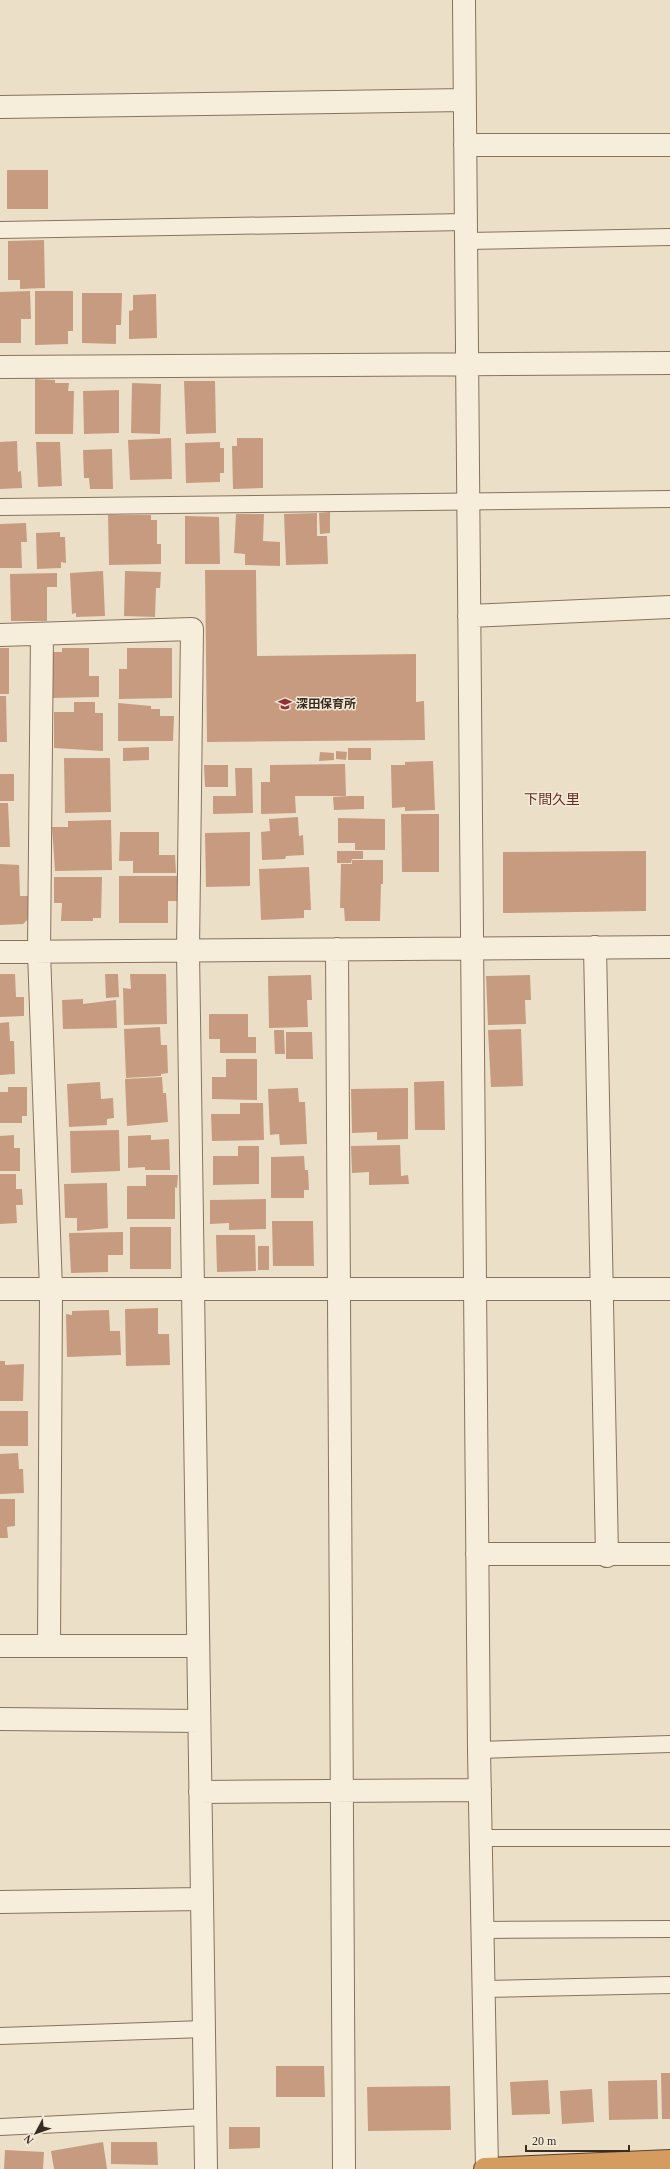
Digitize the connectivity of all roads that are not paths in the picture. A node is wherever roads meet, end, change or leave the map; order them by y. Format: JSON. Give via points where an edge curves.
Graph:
{"nodes":[{"id":1,"x":464,"y":0,"type":"edge"},
{"id":2,"x":464,"y":100,"type":"junction"},
{"id":3,"x":0,"y":107,"type":"edge"},
{"id":4,"x":465,"y":145,"type":"junction"},
{"id":5,"x":670,"y":145,"type":"edge"},
{"id":6,"x":0,"y":230,"type":"edge"},
{"id":7,"x":466,"y":232,"type":"junction"},
{"id":8,"x":670,"y":237,"type":"edge"},
{"id":9,"x":670,"y":363,"type":"edge"},
{"id":10,"x":467,"y":365,"type":"junction"},
{"id":11,"x":0,"y":367,"type":"edge"},
{"id":12,"x":670,"y":499,"type":"edge"},
{"id":13,"x":468,"y":500,"type":"junction"},
{"id":14,"x":0,"y":507,"type":"edge"},
{"id":15,"x":670,"y":607,"type":"edge"},
{"id":16,"x":469,"y":616,"type":"junction"},
{"id":17,"x":42,"y":634,"type":"junction"},
{"id":18,"x":0,"y":635,"type":"edge"},
{"id":19,"x":595,"y":947,"type":"junction"},
{"id":20,"x":670,"y":947,"type":"edge"},
{"id":21,"x":472,"y":948,"type":"junction"},
{"id":22,"x":337,"y":949,"type":"junction"},
{"id":23,"x":188,"y":951,"type":"junction"},
{"id":24,"x":0,"y":952,"type":"edge"},
{"id":25,"x":39,"y":952,"type":"junction"},
{"id":26,"x":603,"y":1289,"type":"junction"},
{"id":27,"x":670,"y":1289,"type":"edge"},
{"id":28,"x":0,"y":1290,"type":"edge"},
{"id":29,"x":51,"y":1290,"type":"junction"},
{"id":30,"x":192,"y":1290,"type":"junction"},
{"id":31,"x":339,"y":1290,"type":"junction"},
{"id":32,"x":475,"y":1290,"type":"junction"},
{"id":33,"x":478,"y":1554,"type":"junction"},
{"id":34,"x":670,"y":1554,"type":"edge"},
{"id":35,"x":607,"y":1556,"type":"junction"},
{"id":36,"x":0,"y":1646,"type":"edge"},
{"id":37,"x":49,"y":1646,"type":"junction"},
{"id":38,"x":198,"y":1646,"type":"junction"},
{"id":39,"x":0,"y":1719,"type":"edge"},
{"id":40,"x":199,"y":1721,"type":"junction"},
{"id":41,"x":670,"y":1744,"type":"edge"},
{"id":42,"x":479,"y":1750,"type":"junction"},
{"id":43,"x":480,"y":1790,"type":"junction"},
{"id":44,"x":342,"y":1791,"type":"junction"},
{"id":45,"x":200,"y":1792,"type":"junction"},
{"id":46,"x":481,"y":1838,"type":"junction"},
{"id":47,"x":670,"y":1838,"type":"edge"},
{"id":48,"x":202,"y":1900,"type":"junction"},
{"id":49,"x":0,"y":1902,"type":"edge"},
{"id":50,"x":670,"y":1929,"type":"edge"},
{"id":51,"x":483,"y":1930,"type":"junction"},
{"id":52,"x":670,"y":1984,"type":"edge"},
{"id":53,"x":484,"y":1989,"type":"junction"},
{"id":54,"x":204,"y":2029,"type":"junction"},
{"id":55,"x":0,"y":2036,"type":"edge"},
{"id":56,"x":205,"y":2116,"type":"junction"},
{"id":57,"x":0,"y":2127,"type":"edge"},
{"id":58,"x":670,"y":2161,"type":"edge"},
{"id":59,"x":206,"y":2169,"type":"edge"},
{"id":60,"x":344,"y":2169,"type":"edge"},
{"id":61,"x":486,"y":2169,"type":"edge"}],
"edges":[{"from":1,"to":2,"type":"street"},
{"from":2,"to":3,"type":"street"},
{"from":2,"to":4,"type":"street"},
{"from":4,"to":5,"type":"street"},
{"from":4,"to":7,"type":"street"},
{"from":6,"to":7,"type":"lane"},
{"from":7,"to":8,"type":"lane"},
{"from":7,"to":10,"type":"street"},
{"from":9,"to":10,"type":"street"},
{"from":10,"to":11,"type":"street"},
{"from":10,"to":13,"type":"street"},
{"from":12,"to":13,"type":"lane"},
{"from":13,"to":14,"type":"lane"},
{"from":13,"to":16,"type":"street"},
{"from":15,"to":16,"type":"street"},
{"from":16,"to":21,"type":"street"},
{"from":17,"to":18,"type":"street"},
{"from":17,"to":23,"type":"street","via":[[192,629]]},
{"from":17,"to":25,"type":"street"},
{"from":19,"to":20,"type":"street"},
{"from":19,"to":21,"type":"street"},
{"from":19,"to":26,"type":"street"},
{"from":21,"to":22,"type":"street"},
{"from":21,"to":32,"type":"street"},
{"from":22,"to":23,"type":"street"},
{"from":22,"to":31,"type":"street"},
{"from":23,"to":25,"type":"street"},
{"from":23,"to":30,"type":"street"},
{"from":24,"to":25,"type":"street"},
{"from":25,"to":29,"type":"street"},
{"from":26,"to":27,"type":"street"},
{"from":26,"to":32,"type":"street"},
{"from":26,"to":35,"type":"street"},
{"from":28,"to":29,"type":"street"},
{"from":29,"to":30,"type":"street"},
{"from":29,"to":37,"type":"street"},
{"from":30,"to":31,"type":"street"},
{"from":30,"to":38,"type":"street"},
{"from":31,"to":32,"type":"street"},
{"from":31,"to":44,"type":"street"},
{"from":32,"to":33,"type":"street"},
{"from":33,"to":35,"type":"street"},
{"from":33,"to":42,"type":"street"},
{"from":34,"to":35,"type":"street"},
{"from":36,"to":37,"type":"street"},
{"from":37,"to":38,"type":"street"},
{"from":38,"to":40,"type":"street"},
{"from":39,"to":40,"type":"street"},
{"from":40,"to":45,"type":"street"},
{"from":41,"to":42,"type":"lane"},
{"from":42,"to":43,"type":"street"},
{"from":43,"to":44,"type":"street"},
{"from":43,"to":46,"type":"street"},
{"from":44,"to":45,"type":"street"},
{"from":44,"to":60,"type":"street"},
{"from":45,"to":48,"type":"street"},
{"from":46,"to":47,"type":"lane"},
{"from":46,"to":51,"type":"street"},
{"from":48,"to":49,"type":"street"},
{"from":48,"to":54,"type":"street"},
{"from":50,"to":51,"type":"lane"},
{"from":51,"to":53,"type":"street"},
{"from":52,"to":53,"type":"lane"},
{"from":53,"to":61,"type":"street"},
{"from":54,"to":55,"type":"lane"},
{"from":54,"to":56,"type":"street"},
{"from":56,"to":57,"type":"lane"},
{"from":56,"to":59,"type":"street"},
{"from":58,"to":61,"type":"highway"}]}
